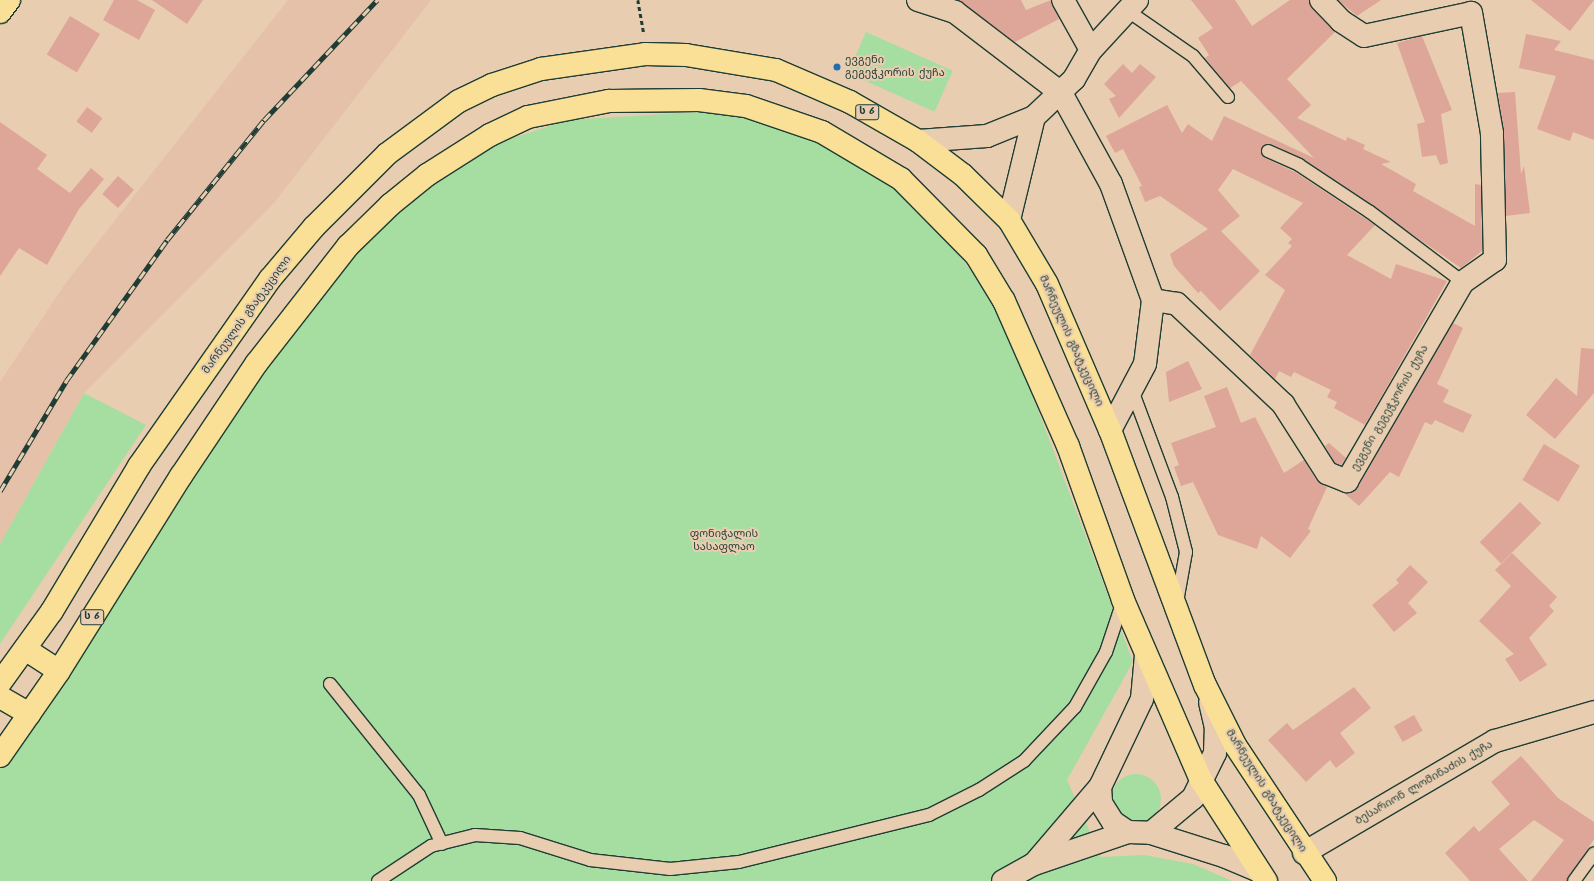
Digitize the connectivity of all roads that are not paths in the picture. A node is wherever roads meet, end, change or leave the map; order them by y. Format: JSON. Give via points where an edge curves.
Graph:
{"nodes":[{"id":1,"x":918,"y":0,"type":"edge"},
{"id":2,"x":1063,"y":0,"type":"edge"},
{"id":3,"x":1321,"y":0,"type":"edge"},
{"id":4,"x":1132,"y":5,"type":"edge"},
{"id":5,"x":1479,"y":7,"type":"edge"},
{"id":6,"x":1091,"y":50,"type":"junction"},
{"id":7,"x":1061,"y":93,"type":"junction"},
{"id":8,"x":1228,"y":97,"type":"dead end"},
{"id":9,"x":1034,"y":117,"type":"junction"},
{"id":10,"x":918,"y":141,"type":"junction"},
{"id":11,"x":1268,"y":151,"type":"dead end"},
{"id":12,"x":1009,"y":220,"type":"junction"},
{"id":13,"x":1463,"y":282,"type":"junction"},
{"id":14,"x":1153,"y":300,"type":"junction"},
{"id":15,"x":1132,"y":390,"type":"junction"},
{"id":16,"x":1110,"y":430,"type":"junction"},
{"id":17,"x":1123,"y":600,"type":"junction"},
{"id":18,"x":1176,"y":607,"type":"junction"},
{"id":19,"x":25,"y":649,"type":"junction"},
{"id":20,"x":1146,"y":655,"type":"junction"},
{"id":21,"x":59,"y":671,"type":"junction"},
{"id":22,"x":0,"y":683,"type":"edge"},
{"id":23,"x":330,"y":684,"type":"dead end"},
{"id":24,"x":1205,"y":685,"type":"junction"},
{"id":25,"x":0,"y":696,"type":"edge"},
{"id":26,"x":1594,"y":712,"type":"edge"},
{"id":27,"x":30,"y":714,"type":"junction"},
{"id":28,"x":0,"y":756,"type":"edge"},
{"id":29,"x":1201,"y":780,"type":"junction"},
{"id":30,"x":1100,"y":787,"type":"junction"},
{"id":31,"x":1128,"y":832,"type":"junction"},
{"id":32,"x":1151,"y":833,"type":"junction"},
{"id":33,"x":442,"y":844,"type":"junction"},
{"id":34,"x":1304,"y":853,"type":"junction"},
{"id":35,"x":1594,"y":853,"type":"edge"},
{"id":36,"x":1034,"y":864,"type":"junction"},
{"id":37,"x":1263,"y":876,"type":"edge"},
{"id":38,"x":378,"y":881,"type":"edge"},
{"id":39,"x":1003,"y":881,"type":"edge"},
{"id":40,"x":1325,"y":881,"type":"edge"},
{"id":41,"x":1574,"y":881,"type":"edge"}],
"edges":[{"from":1,"to":7,"type":"street","via":[[955,12]]},
{"from":2,"to":6,"type":"street"},
{"from":3,"to":5,"type":"street","via":[[1341,21],[1364,36]]},
{"from":4,"to":6,"type":"street"},
{"from":4,"to":8,"type":"lane","via":[[1193,56]]},
{"from":5,"to":13,"type":"street","name":"ევგენი გეგეჭკორის ქუჩა","via":[[1492,133],[1495,260]]},
{"from":6,"to":7,"type":"street","via":[[1074,79]]},
{"from":7,"to":9,"type":"street"},
{"from":7,"to":14,"type":"street","via":[[1111,184]]},
{"from":9,"to":10,"type":"street","via":[[987,136]]},
{"from":9,"to":12,"type":"street"},
{"from":10,"to":12,"type":"highway","name":"მარნეულის გზატკეცილი","number":"ს 6","via":[[963,175]]},
{"from":10,"to":19,"type":"highway","name":"მარნეულის გზატკეცილი","number":"ს 6","via":[[850,102],[776,70],[686,55],[646,54],[541,69],[492,85],[459,101],[387,154],[314,227],[270,279],[139,466],[52,611]]},
{"from":11,"to":13,"type":"lane","via":[[1299,165],[1370,212]]},
{"from":12,"to":16,"type":"highway","name":"მარნეულის გზატკეცილი","number":"ს 6","via":[[1047,284]]},
{"from":13,"to":14,"type":"street","name":"ევგენი გეგეჭკორის ქუჩა","via":[[1347,481],[1327,473],[1282,404],[1177,304]]},
{"from":14,"to":15,"type":"street","via":[[1146,364]]},
{"from":15,"to":16,"type":"street"},
{"from":15,"to":18,"type":"lane","via":[[1172,497],[1186,552]]},
{"from":16,"to":18,"type":"highway","name":"მარნეულის გზატკეცილი","number":"ს 6"},
{"from":17,"to":20,"type":"highway","number":"ს 6"},
{"from":17,"to":21,"type":"highway","number":"ს 6","via":[[1068,446],[1004,301],[976,255],[901,179],[822,132],[746,106],[699,100],[609,101],[528,117],[490,135],[427,175],[390,205],[348,246],[256,364],[181,476]]},
{"from":17,"to":33,"type":"lane","via":[[1106,652],[1075,707],[1024,761],[980,790],[929,815],[739,862],[670,869],[590,860],[520,838],[475,835]]},
{"from":18,"to":24,"type":"highway","name":"მარნეულის გზატკეცილი","number":"ს 6"},
{"from":19,"to":21,"type":"highway"},
{"from":19,"to":22,"type":"highway","name":"მარნეულის გზატკეცილი","number":"ს 6"},
{"from":20,"to":29,"type":"highway","number":"ს 6"},
{"from":20,"to":30,"type":"street","via":[[1142,699]]},
{"from":21,"to":27,"type":"highway","number":"ს 6"},
{"from":23,"to":33,"type":"lane","via":[[419,795]]},
{"from":24,"to":29,"type":"street","via":[[1216,728],[1216,746]]},
{"from":24,"to":34,"type":"highway","name":"მარნეულის გზატკეცილი","number":"ს 6","via":[[1235,745]]},
{"from":25,"to":27,"type":"highway"},
{"from":26,"to":34,"type":"street","name":"ბესარიონ ლომინაძის ქუჩა","via":[[1495,741]]},
{"from":27,"to":28,"type":"highway","number":"ს 6"},
{"from":29,"to":32,"type":"street","via":[[1201,786],[1193,798]]},
{"from":29,"to":37,"type":"highway","number":"ს 6"},
{"from":30,"to":31,"type":"street","via":[[1101,803],[1107,816]]},
{"from":30,"to":36,"type":"street"},
{"from":31,"to":32,"type":"street"},
{"from":31,"to":36,"type":"street"},
{"from":32,"to":37,"type":"street","via":[[1224,856]]},
{"from":33,"to":38,"type":"lane","via":[[431,846]]},
{"from":34,"to":40,"type":"highway","name":"მარნეულის გზატკეცილი","number":"ს 6"},
{"from":35,"to":41,"type":"lane"},
{"from":36,"to":39,"type":"street"}]}
